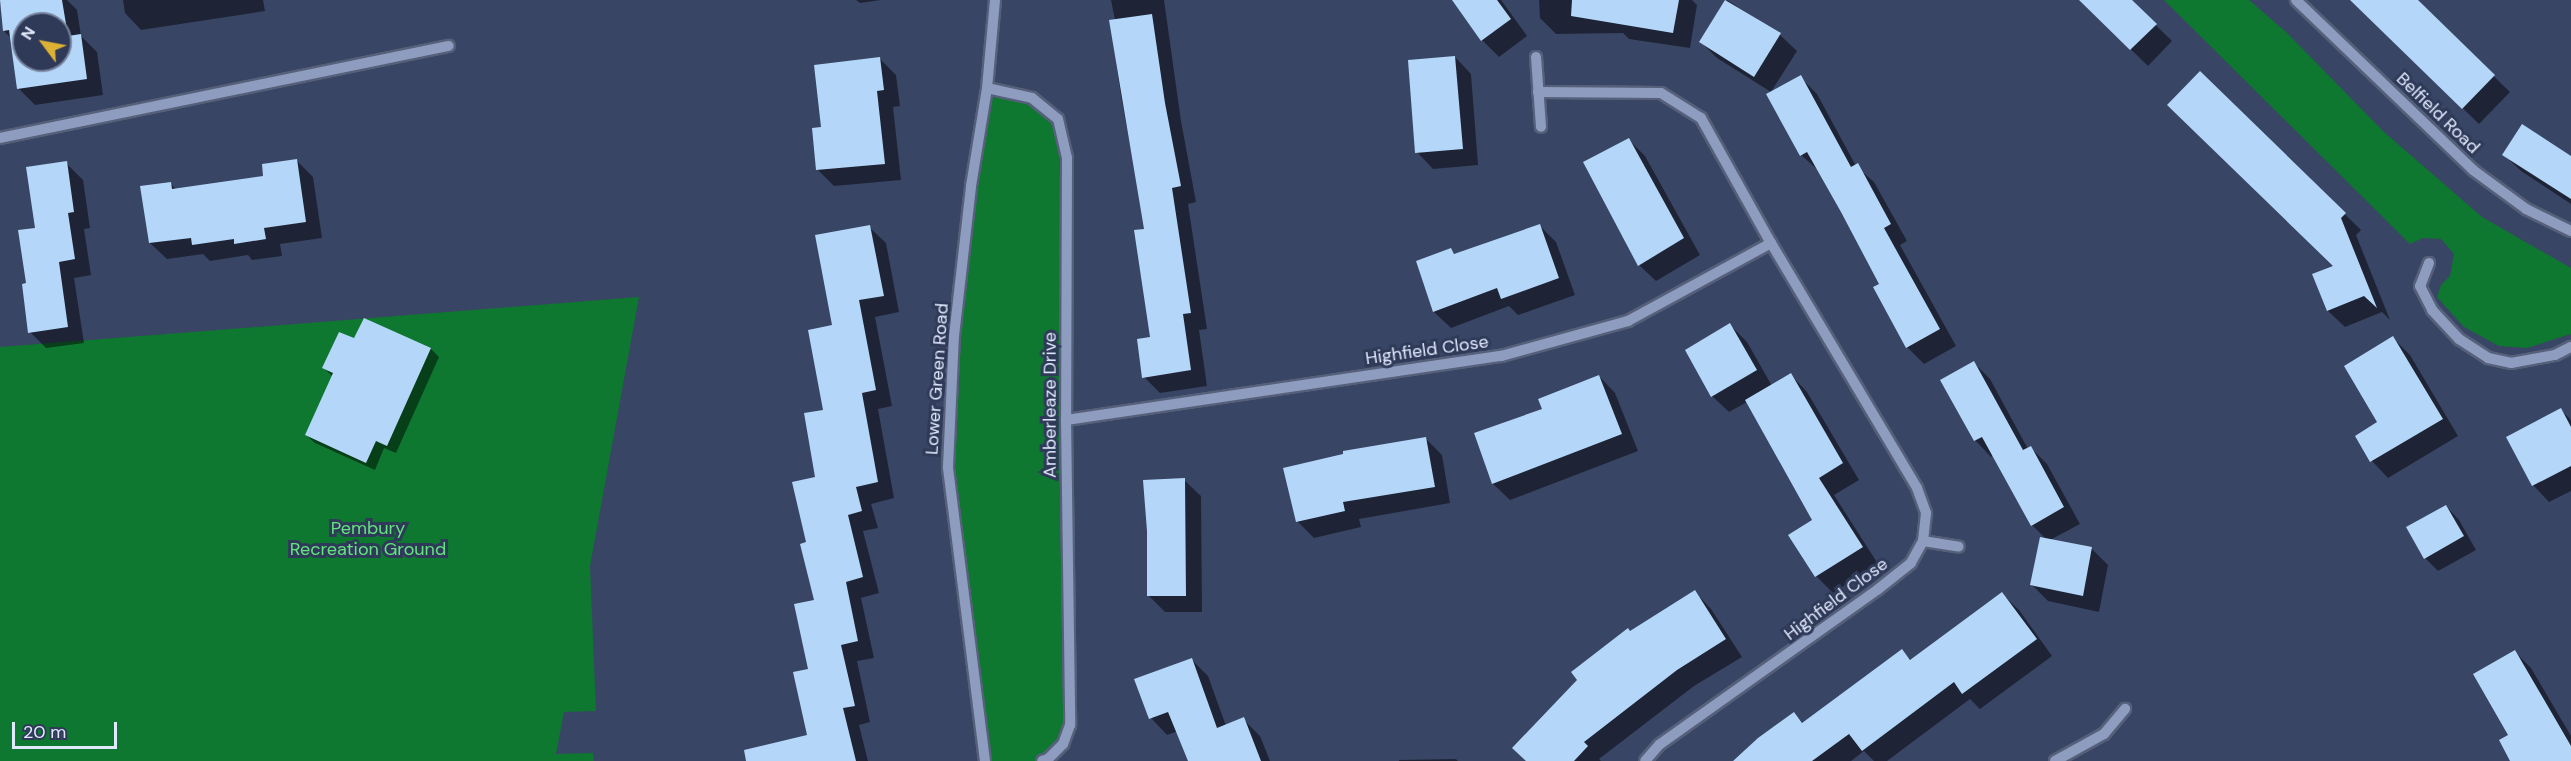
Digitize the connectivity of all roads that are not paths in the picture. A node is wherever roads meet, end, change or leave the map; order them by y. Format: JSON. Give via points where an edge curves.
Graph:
{"nodes":[{"id":1,"x":995,"y":0,"type":"edge"},
{"id":2,"x":2296,"y":0,"type":"edge"},
{"id":3,"x":449,"y":46,"type":"dead end"},
{"id":4,"x":1536,"y":57,"type":"dead end"},
{"id":5,"x":987,"y":88,"type":"junction"},
{"id":6,"x":1538,"y":92,"type":"junction"},
{"id":7,"x":1541,"y":127,"type":"dead end"},
{"id":8,"x":0,"y":138,"type":"edge"},
{"id":9,"x":2571,"y":231,"type":"edge"},
{"id":10,"x":1771,"y":243,"type":"junction"},
{"id":11,"x":2429,"y":263,"type":"dead end"},
{"id":12,"x":2571,"y":347,"type":"edge"},
{"id":13,"x":1066,"y":420,"type":"junction"},
{"id":14,"x":1923,"y":541,"type":"junction"},
{"id":15,"x":1959,"y":547,"type":"dead end"},
{"id":16,"x":2125,"y":709,"type":"dead end"},
{"id":17,"x":985,"y":761,"type":"edge"},
{"id":18,"x":1042,"y":761,"type":"edge"},
{"id":19,"x":1645,"y":761,"type":"edge"},
{"id":20,"x":2055,"y":761,"type":"edge"}],
"edges":[{"from":1,"to":5,"type":"street","name":"Lower Green Road"},
{"from":2,"to":9,"type":"street","name":"Belfield Road","via":[[2473,170],[2526,209]]},
{"from":3,"to":8,"type":"street"},
{"from":4,"to":6,"type":"street"},
{"from":5,"to":13,"type":"street","name":"Amberleaze Drive","via":[[1032,98],[1058,119],[1068,158]]},
{"from":5,"to":17,"type":"street","name":"Lower Green Road","via":[[954,336],[948,467]]},
{"from":6,"to":7,"type":"street"},
{"from":6,"to":10,"type":"street","name":"Highfield Close","via":[[1661,93],[1701,117]]},
{"from":10,"to":13,"type":"street","name":"Highfield Close","via":[[1628,321],[1501,356]]},
{"from":10,"to":14,"type":"street","name":"Highfield Close","via":[[1917,488],[1926,513]]},
{"from":11,"to":12,"type":"street","via":[[2420,286],[2432,310],[2459,339],[2488,358],[2511,363],[2555,355]]},
{"from":13,"to":18,"type":"street","name":"Amberleaze Drive","via":[[1070,725],[1063,744]]},
{"from":14,"to":15,"type":"street"},
{"from":14,"to":19,"type":"street","name":"Highfield Close","via":[[1911,562],[1877,590],[1659,745]]},
{"from":16,"to":20,"type":"street","via":[[2104,734]]}]}
